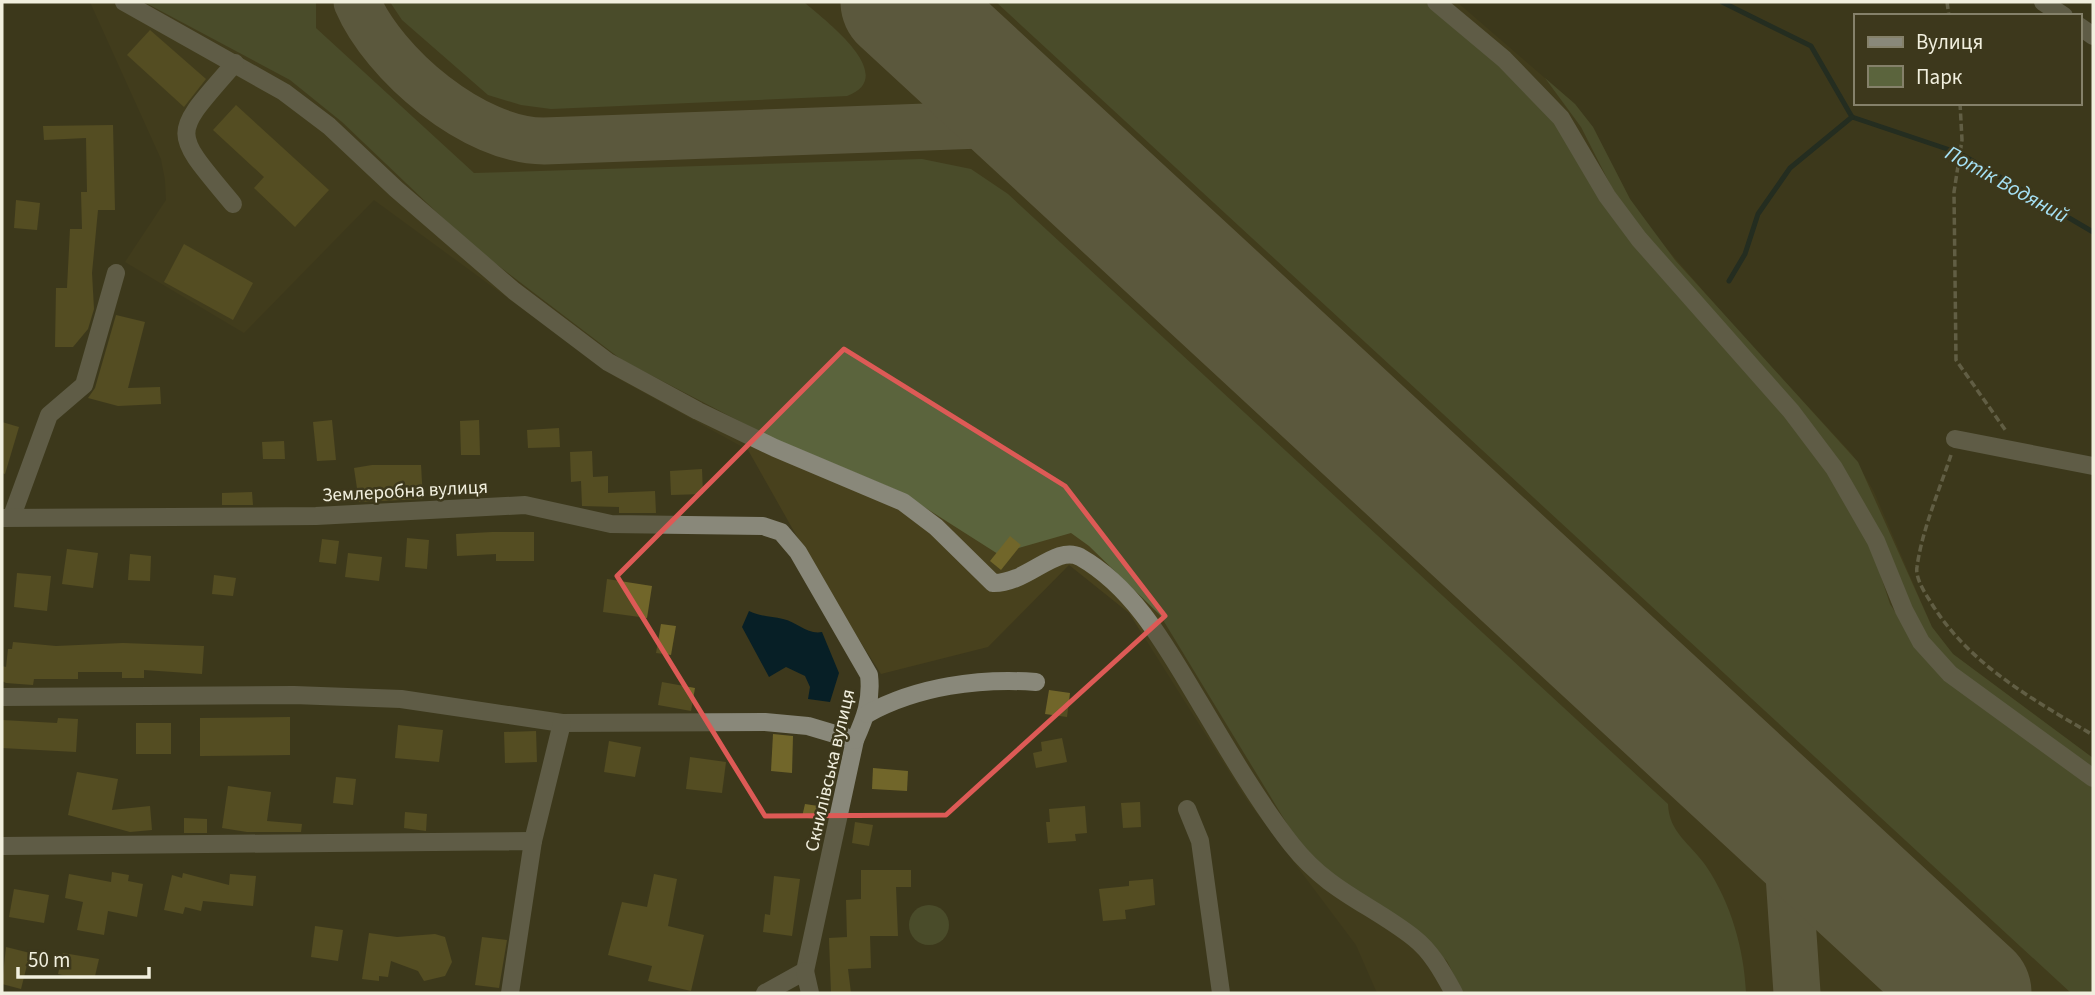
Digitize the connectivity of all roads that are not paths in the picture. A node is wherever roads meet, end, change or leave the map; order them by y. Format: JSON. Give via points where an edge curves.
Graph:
{"nodes":[{"id":1,"x":124,"y":2,"type":"edge"},
{"id":2,"x":1436,"y":2,"type":"edge"},
{"id":3,"x":2043,"y":2,"type":"edge"},
{"id":4,"x":2061,"y":14,"type":"edge"},
{"id":5,"x":235,"y":63,"type":"junction"},
{"id":6,"x":233,"y":204,"type":"dead end"},
{"id":7,"x":116,"y":273,"type":"dead end"},
{"id":8,"x":1955,"y":439,"type":"road end"},
{"id":9,"x":2093,"y":466,"type":"edge"},
{"id":10,"x":7,"y":517,"type":"edge"},
{"id":11,"x":798,"y":552,"type":"joint"},
{"id":12,"x":1036,"y":682,"type":"dead end"},
{"id":13,"x":2,"y":697,"type":"edge"},
{"id":14,"x":867,"y":714,"type":"junction"},
{"id":15,"x":562,"y":723,"type":"junction"},
{"id":16,"x":855,"y":740,"type":"junction"},
{"id":17,"x":2093,"y":778,"type":"edge"},
{"id":18,"x":1187,"y":809,"type":"dead end"},
{"id":19,"x":533,"y":841,"type":"junction"},
{"id":20,"x":2,"y":846,"type":"edge"},
{"id":21,"x":805,"y":971,"type":"junction"},
{"id":22,"x":510,"y":993,"type":"edge"},
{"id":23,"x":765,"y":993,"type":"edge"},
{"id":24,"x":810,"y":993,"type":"edge"},
{"id":25,"x":1221,"y":993,"type":"edge"},
{"id":26,"x":1454,"y":993,"type":"edge"}],
"edges":[{"from":1,"to":5,"type":"street"},
{"from":2,"to":17,"type":"street","via":[[1504,59],[1561,118],[1607,196],[1639,239],[1791,411],[1835,468],[1876,541],[1921,642],[1950,674]]},
{"from":3,"to":4,"type":"street"},
{"from":5,"to":6,"type":"street","via":[[184,128],[191,153]]},
{"from":5,"to":26,"type":"street","via":[[329,126],[514,291],[608,362],[775,449],[903,502],[993,583],[1025,577],[1067,553],[1079,557],[1119,588],[1155,629],[1293,846],[1340,892],[1415,938],[1436,961]]},
{"from":7,"to":10,"type":"street","via":[[84,385],[49,415]]},
{"from":8,"to":9,"type":"street"},
{"from":10,"to":11,"type":"street","name":"Землеробна вулиця","via":[[316,516],[525,505],[611,524],[763,526],[781,532]]},
{"from":11,"to":14,"type":"street","name":"Скнилівська вулиця","via":[[869,675]]},
{"from":12,"to":14,"type":"street","via":[[950,685],[885,704]]},
{"from":13,"to":15,"type":"street","via":[[401,699]]},
{"from":14,"to":16,"type":"street","name":"Скнилівська вулиця"},
{"from":15,"to":16,"type":"street","via":[[765,722],[831,730]]},
{"from":15,"to":19,"type":"street"},
{"from":16,"to":21,"type":"street","name":"Скнилівська вулиця"},
{"from":18,"to":25,"type":"street","via":[[1200,841]]},
{"from":19,"to":20,"type":"street"},
{"from":19,"to":22,"type":"street"},
{"from":21,"to":23,"type":"street"},
{"from":21,"to":24,"type":"street","name":"Скнилівська вулиця"}]}
